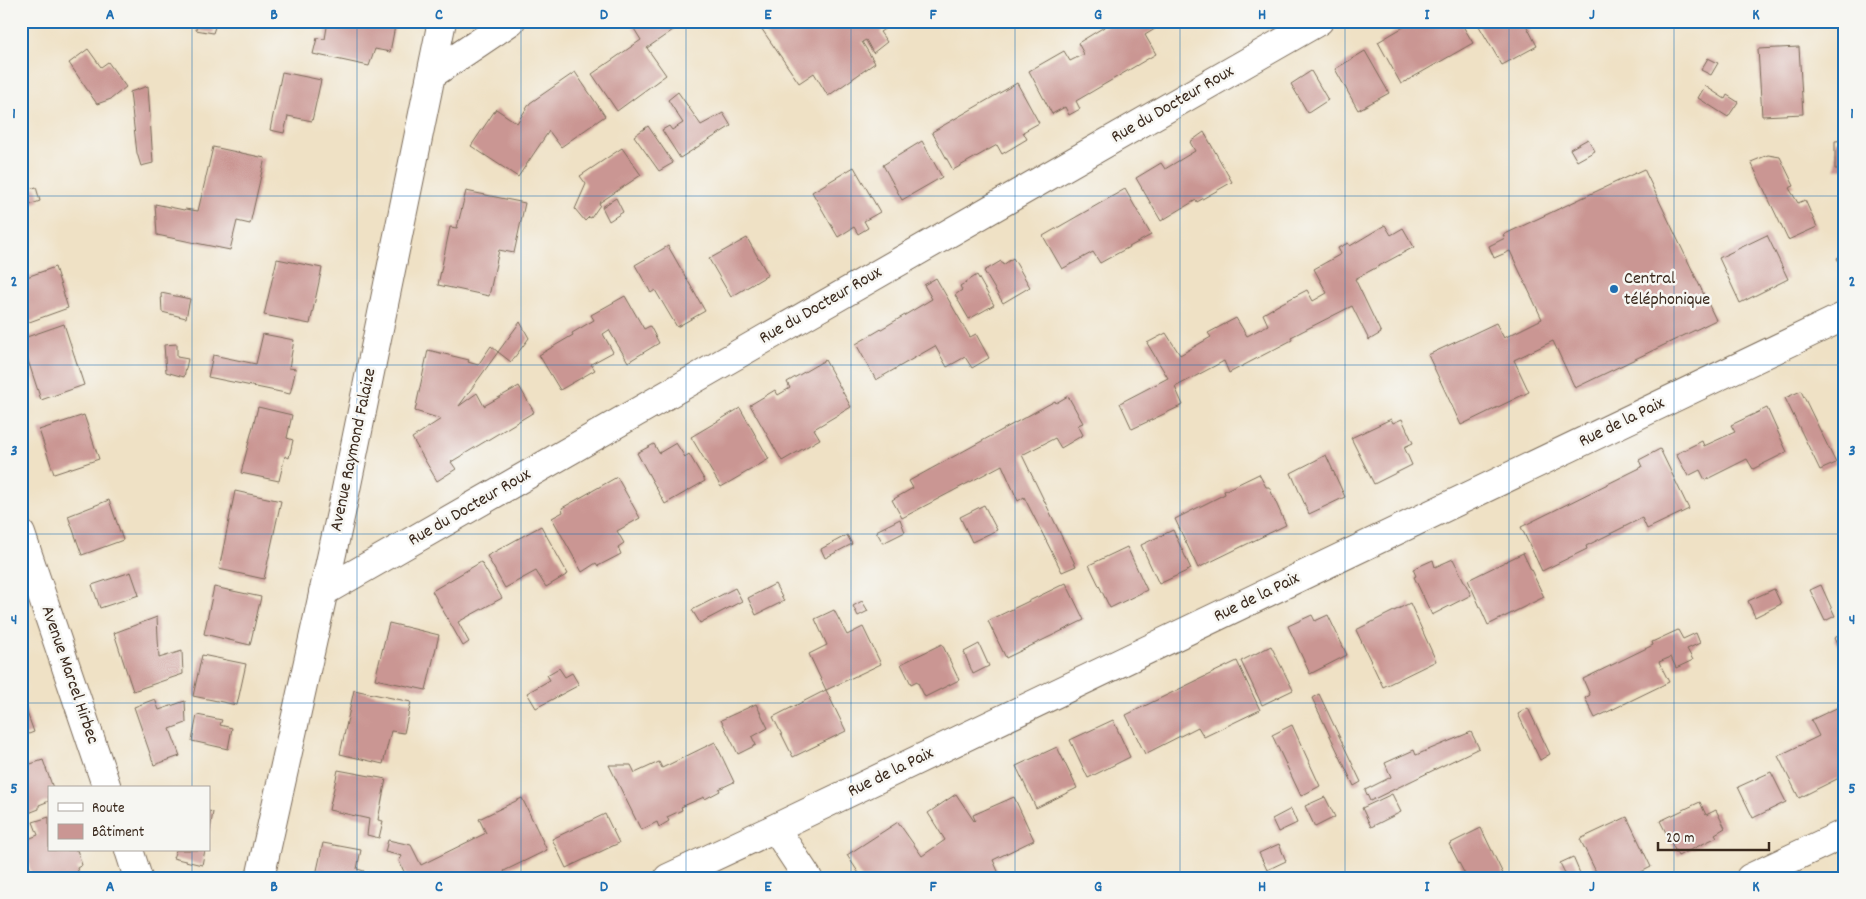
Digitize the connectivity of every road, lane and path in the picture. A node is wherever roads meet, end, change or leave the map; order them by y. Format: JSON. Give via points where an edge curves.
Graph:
{"nodes":[{"id":1,"x":442,"y":21,"type":"edge"},
{"id":2,"x":511,"y":21,"type":"edge"},
{"id":3,"x":1319,"y":21,"type":"edge"},
{"id":4,"x":431,"y":75,"type":"junction"},
{"id":5,"x":1845,"y":316,"type":"edge"},
{"id":6,"x":21,"y":534,"type":"edge"},
{"id":7,"x":323,"y":592,"type":"junction"},
{"id":8,"x":106,"y":786,"type":"edge"},
{"id":9,"x":775,"y":828,"type":"junction"},
{"id":10,"x":1845,"y":833,"type":"edge"},
{"id":11,"x":130,"y":852,"type":"edge"},
{"id":12,"x":138,"y":878,"type":"edge"},
{"id":13,"x":260,"y":878,"type":"edge"},
{"id":14,"x":668,"y":878,"type":"edge"},
{"id":15,"x":808,"y":878,"type":"edge"},
{"id":16,"x":1750,"y":878,"type":"edge"}],
"edges":[{"from":1,"to":4,"type":"street","name":"Avenue Raymond Falaize"},
{"from":2,"to":4,"type":"street"},
{"from":3,"to":7,"type":"street","name":"Rue du Docteur Roux"},
{"from":4,"to":7,"type":"street","name":"Avenue Raymond Falaize"},
{"from":5,"to":9,"type":"street","name":"Rue de la Paix"},
{"from":6,"to":8,"type":"street","name":"Avenue Marcel Hirbec"},
{"from":7,"to":13,"type":"street","name":"Avenue Raymond Falaize"},
{"from":9,"to":14,"type":"street","name":"Rue de la Paix"},
{"from":9,"to":15,"type":"street"},
{"from":10,"to":16,"type":"street"},
{"from":11,"to":12,"type":"street"}]}
